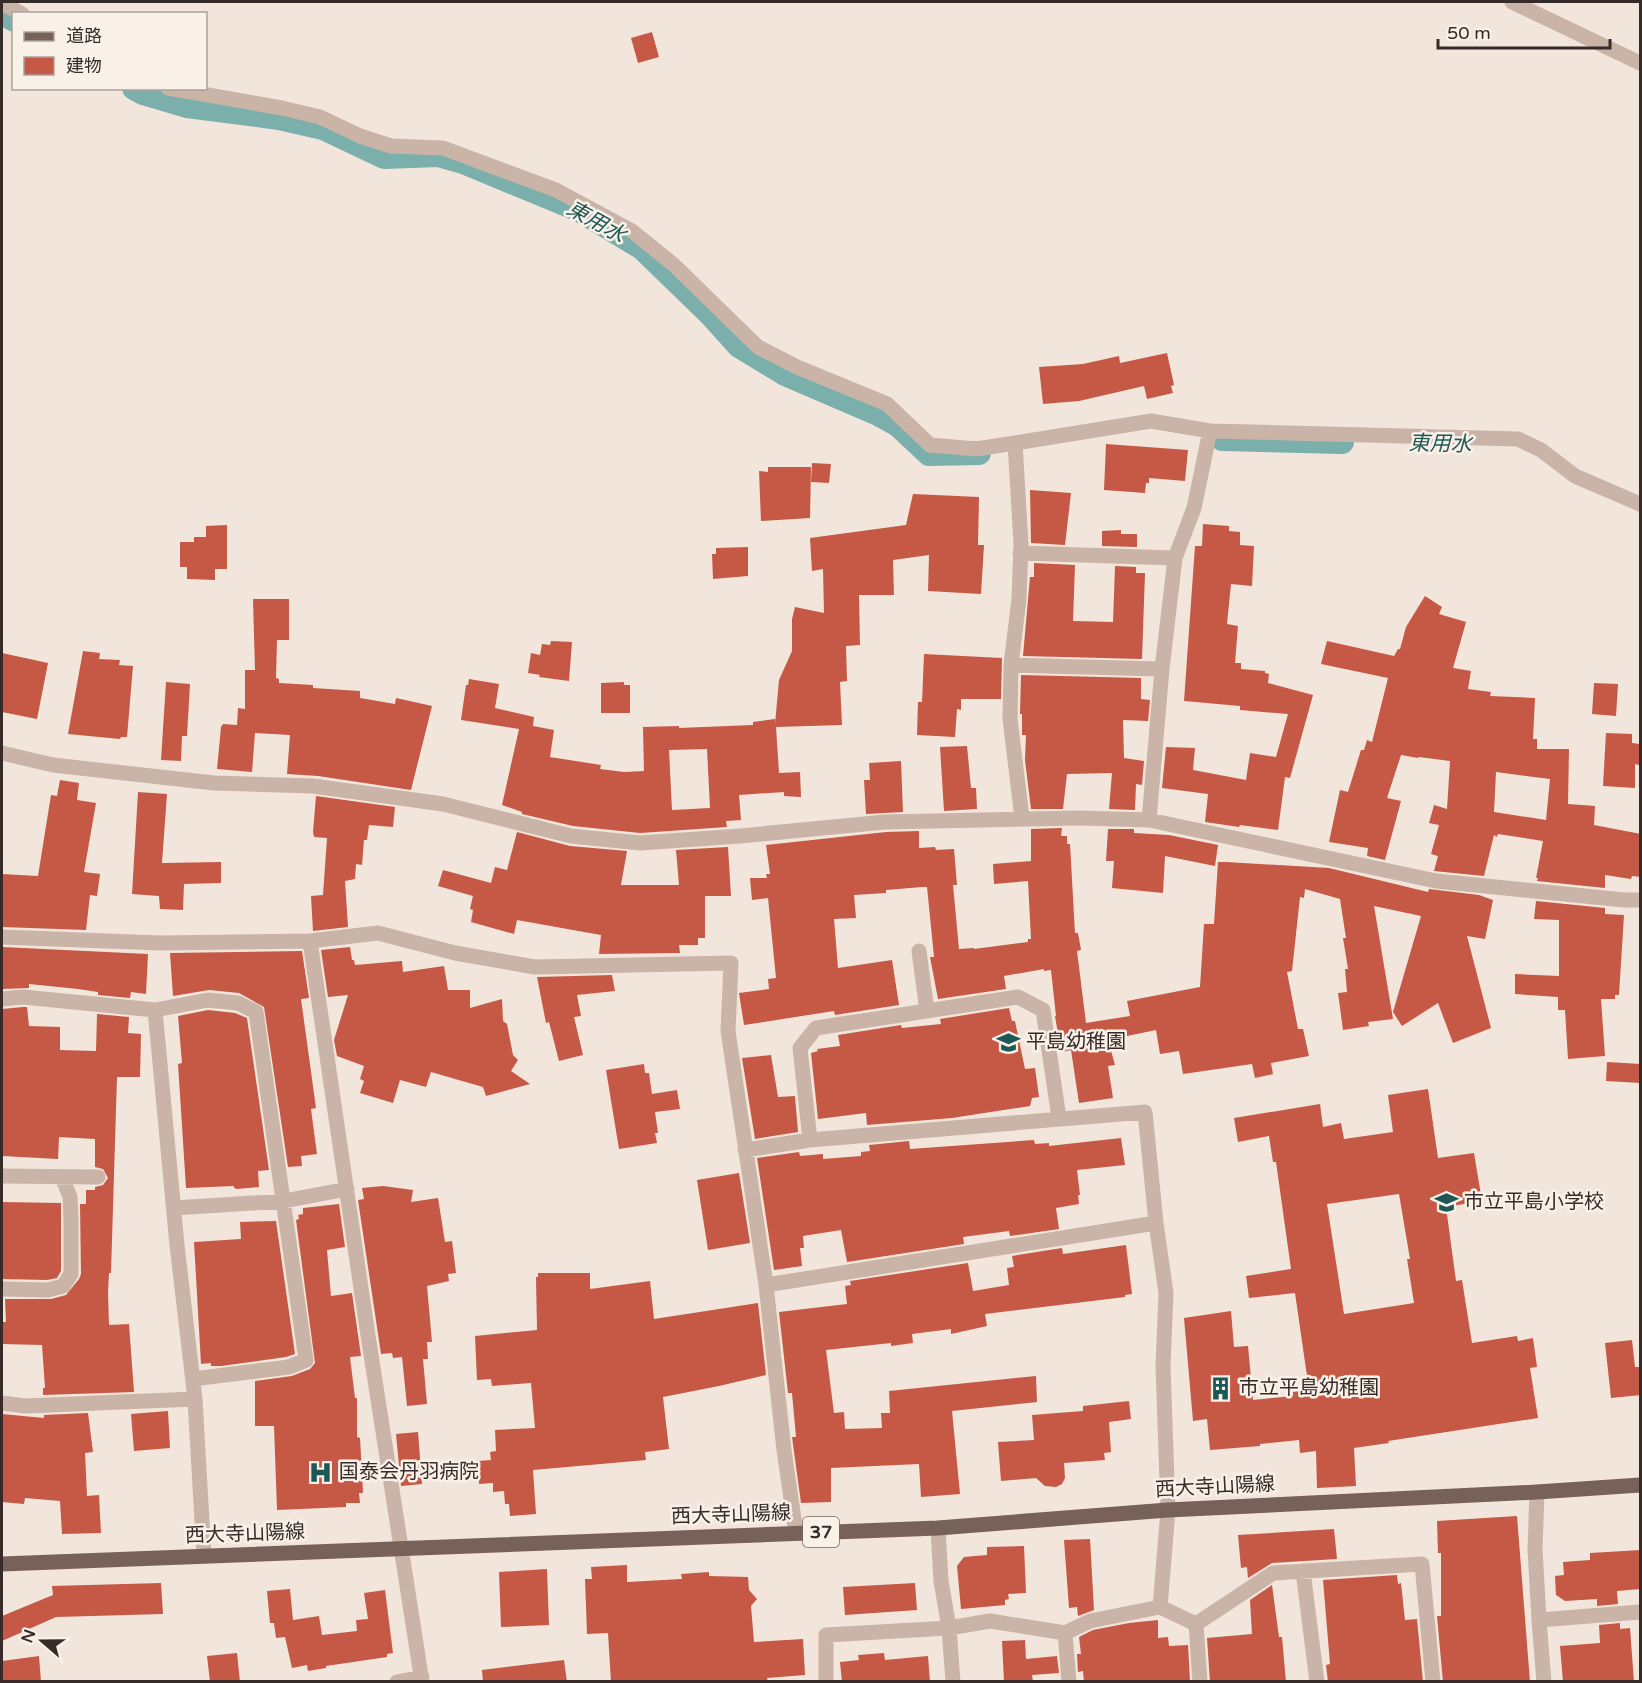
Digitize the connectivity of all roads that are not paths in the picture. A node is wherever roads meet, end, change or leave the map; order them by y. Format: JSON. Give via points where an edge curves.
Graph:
{"nodes":[{"id":1,"x":1512,"y":2,"type":"edge"},
{"id":2,"x":2,"y":3,"type":"edge"},
{"id":3,"x":18,"y":12,"type":"edge"},
{"id":4,"x":1641,"y":63,"type":"edge"},
{"id":5,"x":179,"y":90,"type":"edge"},
{"id":6,"x":1210,"y":431,"type":"junction"},
{"id":7,"x":1015,"y":443,"type":"junction"},
{"id":8,"x":1641,"y":504,"type":"edge"},
{"id":9,"x":1020,"y":553,"type":"junction"},
{"id":10,"x":1175,"y":558,"type":"junction"},
{"id":11,"x":1011,"y":665,"type":"junction"},
{"id":12,"x":1162,"y":669,"type":"junction"},
{"id":13,"x":2,"y":753,"type":"edge"},
{"id":14,"x":1022,"y":818,"type":"junction"},
{"id":15,"x":1149,"y":820,"type":"junction"},
{"id":16,"x":1641,"y":900,"type":"edge"},
{"id":17,"x":2,"y":937,"type":"edge"},
{"id":18,"x":310,"y":941,"type":"junction"},
{"id":19,"x":919,"y":951,"type":"dead end"},
{"id":20,"x":2,"y":999,"type":"edge"},
{"id":21,"x":155,"y":1010,"type":"junction"},
{"id":22,"x":927,"y":1011,"type":"junction"},
{"id":23,"x":1059,"y":1118,"type":"junction"},
{"id":24,"x":810,"y":1140,"type":"junction"},
{"id":25,"x":745,"y":1150,"type":"junction"},
{"id":26,"x":2,"y":1176,"type":"edge"},
{"id":27,"x":62,"y":1177,"type":"junction"},
{"id":28,"x":98,"y":1177,"type":"dead end"},
{"id":29,"x":346,"y":1189,"type":"junction"},
{"id":30,"x":284,"y":1201,"type":"junction"},
{"id":31,"x":174,"y":1208,"type":"junction"},
{"id":32,"x":1156,"y":1223,"type":"junction"},
{"id":33,"x":766,"y":1285,"type":"junction"},
{"id":34,"x":2,"y":1289,"type":"edge"},
{"id":35,"x":193,"y":1379,"type":"junction"},
{"id":36,"x":195,"y":1400,"type":"junction"},
{"id":37,"x":2,"y":1403,"type":"edge"},
{"id":38,"x":1641,"y":1485,"type":"edge"},
{"id":39,"x":1538,"y":1492,"type":"junction"},
{"id":40,"x":1168,"y":1510,"type":"junction"},
{"id":41,"x":938,"y":1528,"type":"junction"},
{"id":42,"x":796,"y":1533,"type":"junction"},
{"id":43,"x":403,"y":1549,"type":"junction"},
{"id":44,"x":204,"y":1556,"type":"junction"},
{"id":45,"x":2,"y":1564,"type":"edge"},
{"id":46,"x":1303,"y":1571,"type":"junction"},
{"id":47,"x":1160,"y":1606,"type":"junction"},
{"id":48,"x":1641,"y":1612,"type":"edge"},
{"id":49,"x":1539,"y":1620,"type":"junction"},
{"id":50,"x":1196,"y":1623,"type":"junction"},
{"id":51,"x":949,"y":1628,"type":"junction"},
{"id":52,"x":1065,"y":1633,"type":"junction"},
{"id":53,"x":422,"y":1679,"type":"edge"},
{"id":54,"x":397,"y":1682,"type":"edge"},
{"id":55,"x":826,"y":1682,"type":"edge"},
{"id":56,"x":953,"y":1682,"type":"edge"},
{"id":57,"x":1069,"y":1682,"type":"edge"},
{"id":58,"x":1200,"y":1682,"type":"edge"},
{"id":59,"x":1317,"y":1682,"type":"edge"},
{"id":60,"x":1433,"y":1682,"type":"edge"},
{"id":61,"x":1544,"y":1682,"type":"edge"}],
"edges":[{"from":1,"to":4,"type":"street"},
{"from":2,"to":3,"type":"street"},
{"from":5,"to":7,"type":"street","via":[[320,117],[391,146],[443,148],[556,190],[632,231],[674,265],[758,347],[887,404],[930,445],[976,448]]},
{"from":6,"to":7,"type":"street","via":[[1151,421]]},
{"from":6,"to":8,"type":"street","via":[[1518,439],[1541,450],[1575,476]]},
{"from":6,"to":10,"type":"street","via":[[1194,508]]},
{"from":7,"to":9,"type":"street"},
{"from":9,"to":10,"type":"street"},
{"from":9,"to":11,"type":"street"},
{"from":10,"to":12,"type":"street"},
{"from":11,"to":12,"type":"street"},
{"from":11,"to":14,"type":"street","via":[[1010,719]]},
{"from":12,"to":15,"type":"street"},
{"from":13,"to":14,"type":"street","via":[[76,768],[214,783],[313,786],[443,804],[571,836],[640,843],[885,822]]},
{"from":14,"to":15,"type":"street"},
{"from":15,"to":16,"type":"street","via":[[1436,881]]},
{"from":17,"to":18,"type":"street","via":[[160,943]]},
{"from":18,"to":25,"type":"street","via":[[378,933],[455,953],[535,967],[731,963],[728,1031]]},
{"from":18,"to":29,"type":"street"},
{"from":19,"to":22,"type":"street"},
{"from":20,"to":21,"type":"street","via":[[23,997]]},
{"from":21,"to":30,"type":"street","via":[[208,1000],[238,1003],[256,1012]]},
{"from":21,"to":31,"type":"street"},
{"from":22,"to":23,"type":"street","via":[[1018,997],[1043,1010]]},
{"from":22,"to":24,"type":"street","via":[[816,1028],[800,1048]]},
{"from":23,"to":24,"type":"street"},
{"from":23,"to":32,"type":"street","via":[[1145,1112]]},
{"from":24,"to":25,"type":"street"},
{"from":25,"to":33,"type":"street"},
{"from":26,"to":27,"type":"street"},
{"from":27,"to":28,"type":"street"},
{"from":27,"to":34,"type":"street","via":[[70,1197],[71,1274],[63,1286],[48,1290]]},
{"from":29,"to":30,"type":"street"},
{"from":29,"to":43,"type":"street"},
{"from":30,"to":31,"type":"street"},
{"from":30,"to":35,"type":"street","via":[[306,1360],[289,1367]]},
{"from":31,"to":35,"type":"street"},
{"from":32,"to":33,"type":"street"},
{"from":32,"to":40,"type":"street","via":[[1166,1293],[1163,1366]]},
{"from":33,"to":42,"type":"street"},
{"from":35,"to":36,"type":"street"},
{"from":36,"to":37,"type":"street","via":[[25,1406]]},
{"from":36,"to":44,"type":"street"},
{"from":38,"to":39,"type":"main road","name":"西大寺山陽線","number":"37"},
{"from":39,"to":40,"type":"main road","name":"西大寺山陽線","number":"37"},
{"from":39,"to":49,"type":"street","via":[[1535,1549]]},
{"from":40,"to":41,"type":"main road","name":"西大寺山陽線","number":"37"},
{"from":40,"to":47,"type":"street"},
{"from":41,"to":42,"type":"main road","name":"西大寺山陽線","number":"37"},
{"from":41,"to":51,"type":"street"},
{"from":42,"to":43,"type":"main road","name":"西大寺山陽線","number":"37"},
{"from":43,"to":44,"type":"main road","name":"西大寺山陽線","number":"37"},
{"from":43,"to":53,"type":"street"},
{"from":44,"to":45,"type":"main road","name":"西大寺山陽線","number":"37"},
{"from":46,"to":50,"type":"street","via":[[1273,1573]]},
{"from":46,"to":59,"type":"street"},
{"from":46,"to":60,"type":"street","via":[[1422,1564]]},
{"from":47,"to":50,"type":"street"},
{"from":47,"to":52,"type":"street","via":[[1090,1622]]},
{"from":48,"to":49,"type":"street"},
{"from":49,"to":61,"type":"street"},
{"from":50,"to":58,"type":"street"},
{"from":51,"to":52,"type":"street","via":[[990,1621]]},
{"from":51,"to":55,"type":"street","via":[[826,1635]]},
{"from":51,"to":56,"type":"street"},
{"from":52,"to":57,"type":"street"},
{"from":53,"to":54,"type":"street"}]}
